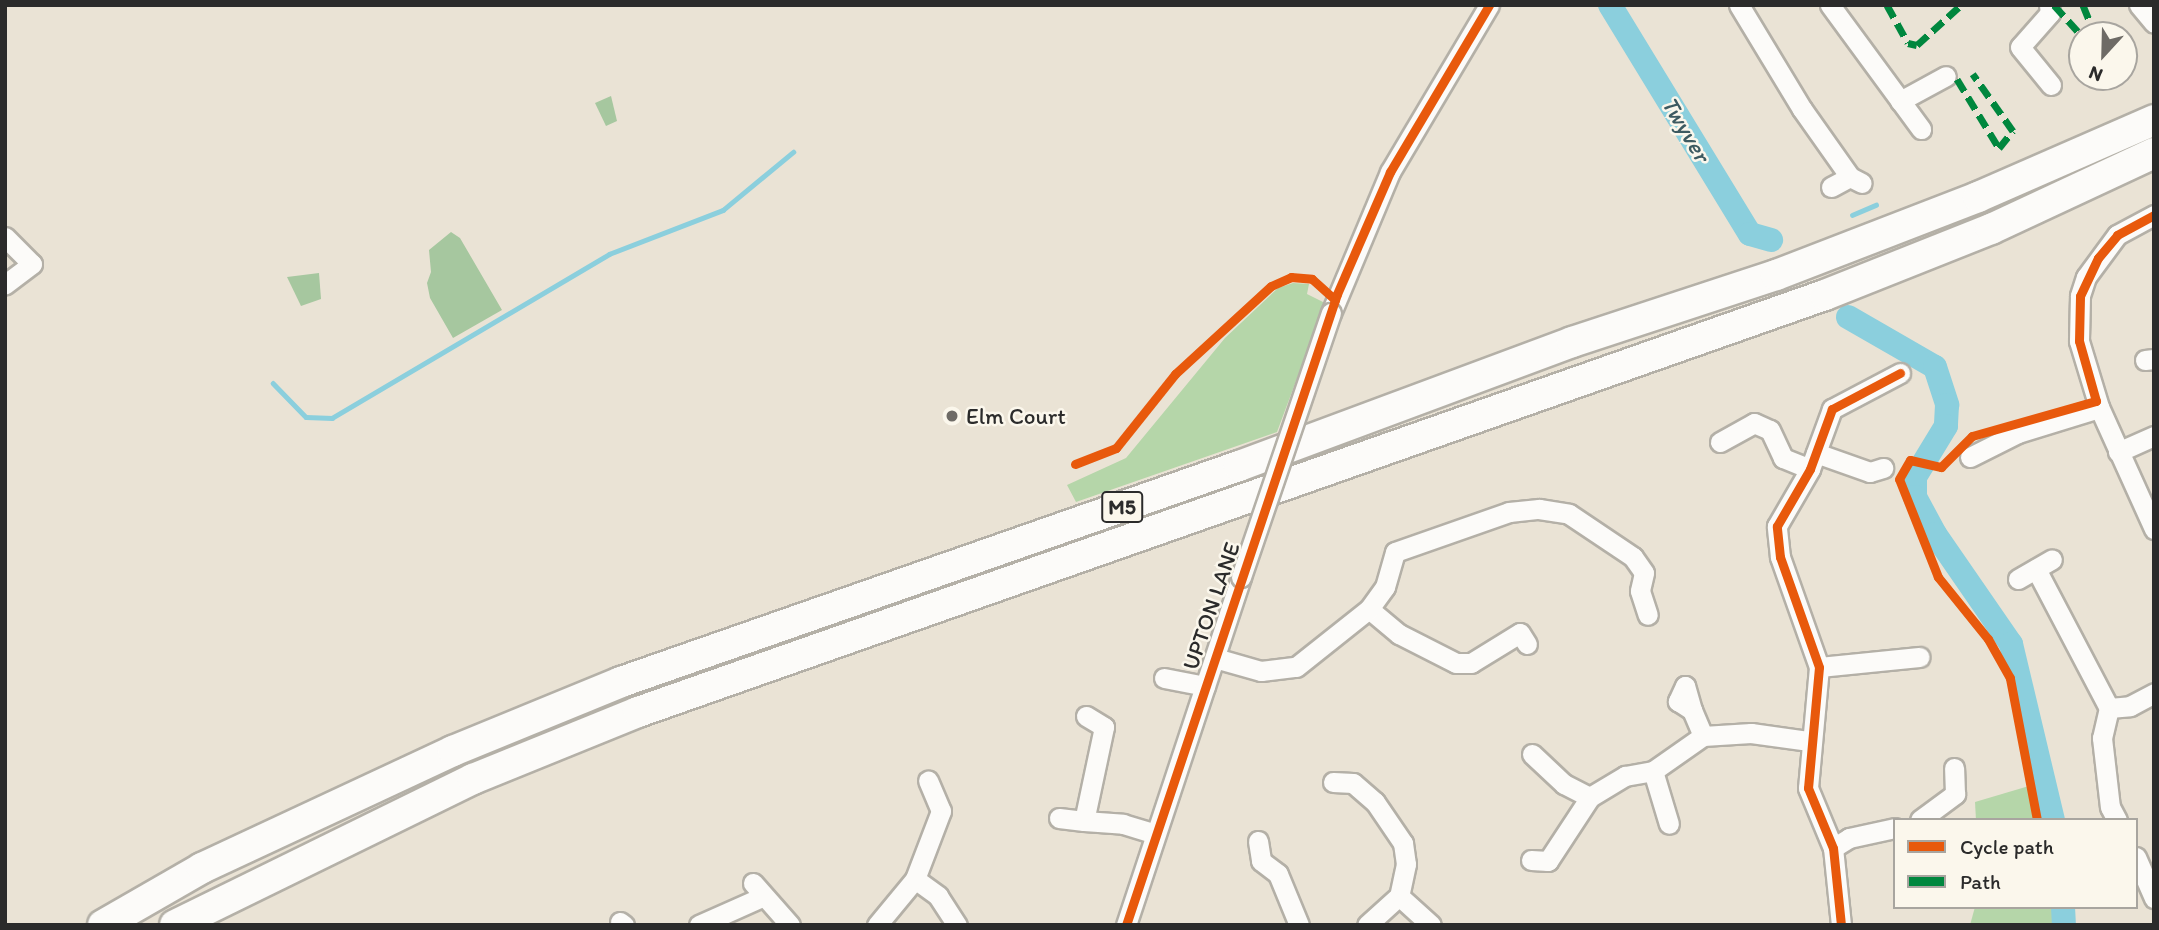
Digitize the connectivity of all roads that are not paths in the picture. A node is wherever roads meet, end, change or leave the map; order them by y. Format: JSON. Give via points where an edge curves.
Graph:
{"nodes":[{"id":1,"x":1489,"y":5,"type":"edge"},
{"id":2,"x":1830,"y":5,"type":"edge"},
{"id":3,"x":2049,"y":5,"type":"edge"},
{"id":4,"x":2139,"y":5,"type":"edge"},
{"id":5,"x":1749,"y":9,"type":"edge"},
{"id":6,"x":2154,"y":23,"type":"edge"},
{"id":7,"x":1946,"y":76,"type":"dead end"},
{"id":8,"x":2051,"y":85,"type":"dead end"},
{"id":9,"x":1900,"y":102,"type":"junction"},
{"id":10,"x":2154,"y":120,"type":"edge"},
{"id":11,"x":1921,"y":129,"type":"dead end"},
{"id":12,"x":2154,"y":153,"type":"edge"},
{"id":13,"x":1831,"y":187,"type":"dead end"},
{"id":14,"x":2154,"y":215,"type":"edge"},
{"id":15,"x":5,"y":237,"type":"edge"},
{"id":16,"x":5,"y":284,"type":"edge"},
{"id":17,"x":1900,"y":373,"type":"dead end"},
{"id":18,"x":2099,"y":408,"type":"junction"},
{"id":19,"x":2154,"y":436,"type":"edge"},
{"id":20,"x":1720,"y":442,"type":"dead end"},
{"id":21,"x":2118,"y":452,"type":"junction"},
{"id":22,"x":1983,"y":455,"type":"dead end"},
{"id":23,"x":1813,"y":461,"type":"junction"},
{"id":24,"x":1883,"y":468,"type":"dead end"},
{"id":25,"x":2154,"y":529,"type":"edge"},
{"id":26,"x":2018,"y":579,"type":"dead end"},
{"id":27,"x":1369,"y":609,"type":"junction"},
{"id":28,"x":1648,"y":615,"type":"dead end"},
{"id":29,"x":1520,"y":634,"type":"dead end"},
{"id":30,"x":1909,"y":654,"type":"dead end"},
{"id":31,"x":1214,"y":658,"type":"junction"},
{"id":32,"x":1819,"y":667,"type":"junction"},
{"id":33,"x":1164,"y":678,"type":"dead end"},
{"id":34,"x":1205,"y":686,"type":"junction"},
{"id":35,"x":2154,"y":693,"type":"edge"},
{"id":36,"x":2109,"y":708,"type":"junction"},
{"id":37,"x":1692,"y":710,"type":"dead end"},
{"id":38,"x":1086,"y":716,"type":"dead end"},
{"id":39,"x":1703,"y":736,"type":"junction"},
{"id":40,"x":1809,"y":741,"type":"junction"},
{"id":41,"x":1541,"y":754,"type":"dead end"},
{"id":42,"x":1954,"y":768,"type":"dead end"},
{"id":43,"x":1653,"y":771,"type":"junction"},
{"id":44,"x":928,"y":781,"type":"dead end"},
{"id":45,"x":1333,"y":782,"type":"dead end"},
{"id":46,"x":1590,"y":797,"type":"junction"},
{"id":47,"x":1059,"y":818,"type":"dead end"},
{"id":48,"x":1923,"y":818,"type":"edge"},
{"id":49,"x":2116,"y":818,"type":"edge"},
{"id":50,"x":1084,"y":821,"type":"junction"},
{"id":51,"x":1669,"y":824,"type":"dead end"},
{"id":52,"x":1893,"y":828,"type":"edge"},
{"id":53,"x":1156,"y":834,"type":"junction"},
{"id":54,"x":1258,"y":841,"type":"dead end"},
{"id":55,"x":1833,"y":848,"type":"junction"},
{"id":56,"x":1531,"y":860,"type":"dead end"},
{"id":57,"x":2138,"y":862,"type":"edge"},
{"id":58,"x":915,"y":879,"type":"junction"},
{"id":59,"x":1399,"y":896,"type":"junction"},
{"id":60,"x":2154,"y":898,"type":"edge"},
{"id":61,"x":1131,"y":923,"type":"edge"},
{"id":62,"x":103,"y":925,"type":"edge"},
{"id":63,"x":175,"y":925,"type":"edge"},
{"id":64,"x":699,"y":925,"type":"edge"},
{"id":65,"x":790,"y":925,"type":"edge"},
{"id":66,"x":877,"y":925,"type":"edge"},
{"id":67,"x":957,"y":925,"type":"edge"},
{"id":68,"x":1299,"y":925,"type":"edge"},
{"id":69,"x":1367,"y":925,"type":"edge"},
{"id":70,"x":1431,"y":925,"type":"edge"},
{"id":71,"x":1841,"y":925,"type":"edge"}],
"edges":[{"from":1,"to":31,"type":"street","name":"UPTON LANE","bridge":true,"via":[[1390,172],[1333,307]]},
{"from":2,"to":9,"type":"street"},
{"from":3,"to":8,"type":"street","via":[[2050,13],[2012,49]]},
{"from":4,"to":6,"type":"street"},
{"from":5,"to":13,"type":"street","via":[[1856,180]]},
{"from":7,"to":9,"type":"street"},
{"from":9,"to":11,"type":"street"},
{"from":10,"to":62,"type":"highway","number":"M5","via":[[1978,197],[1776,275],[1572,342],[1239,466],[621,682],[453,751],[202,868]]},
{"from":12,"to":63,"type":"highway","number":"M5","via":[[1991,229],[1825,295],[638,712],[472,779]]},
{"from":14,"to":18,"type":"street","via":[[2117,235],[2086,277],[2080,296],[2081,355]]},
{"from":15,"to":16,"type":"street","via":[[32,264]]},
{"from":17,"to":23,"type":"street","via":[[1832,410]]},
{"from":18,"to":21,"type":"street"},
{"from":18,"to":22,"type":"street"},
{"from":19,"to":21,"type":"street"},
{"from":20,"to":23,"type":"street","via":[[1754,423],[1770,430],[1783,458]]},
{"from":21,"to":25,"type":"street"},
{"from":23,"to":24,"type":"street","via":[[1870,472]]},
{"from":23,"to":32,"type":"street","via":[[1783,510],[1777,542]]},
{"from":26,"to":36,"type":"street","via":[[2044,564]]},
{"from":27,"to":28,"type":"street","via":[[1385,587],[1395,552],[1509,512],[1539,509],[1569,514],[1633,557],[1645,582],[1640,591]]},
{"from":27,"to":29,"type":"street","via":[[1454,669]]},
{"from":27,"to":31,"type":"street","via":[[1296,667],[1261,671]]},
{"from":30,"to":32,"type":"street"},
{"from":31,"to":34,"type":"street","name":"UPTON LANE"},
{"from":32,"to":40,"type":"street"},
{"from":33,"to":34,"type":"street"},
{"from":34,"to":53,"type":"street","name":"UPTON LANE"},
{"from":35,"to":36,"type":"street","via":[[2130,706]]},
{"from":36,"to":49,"type":"street","via":[[2102,738],[2110,807]]},
{"from":37,"to":39,"type":"street"},
{"from":38,"to":50,"type":"street","via":[[1111,722]]},
{"from":39,"to":40,"type":"street","via":[[1751,733]]},
{"from":39,"to":43,"type":"street"},
{"from":40,"to":55,"type":"street","via":[[1808,788]]},
{"from":41,"to":46,"type":"street","via":[[1564,784]]},
{"from":42,"to":48,"type":"street","via":[[1955,794]]},
{"from":43,"to":46,"type":"street","via":[[1625,776]]},
{"from":43,"to":51,"type":"street"},
{"from":44,"to":58,"type":"street","via":[[949,810]]},
{"from":45,"to":59,"type":"street","via":[[1353,777],[1403,843],[1406,864]]},
{"from":46,"to":56,"type":"street","via":[[1548,861]]},
{"from":47,"to":50,"type":"street"},
{"from":50,"to":53,"type":"street","via":[[1123,824]]},
{"from":52,"to":55,"type":"street","via":[[1849,838]]},
{"from":53,"to":61,"type":"street","name":"UPTON LANE"},
{"from":54,"to":68,"type":"street","via":[[1255,866],[1278,874]]},
{"from":55,"to":71,"type":"street"},
{"from":57,"to":60,"type":"street"},
{"from":58,"to":66,"type":"street"},
{"from":58,"to":67,"type":"street","via":[[938,896]]},
{"from":59,"to":69,"type":"street"},
{"from":59,"to":70,"type":"street"},
{"from":64,"to":65,"type":"street","via":[[758,889]]}]}
